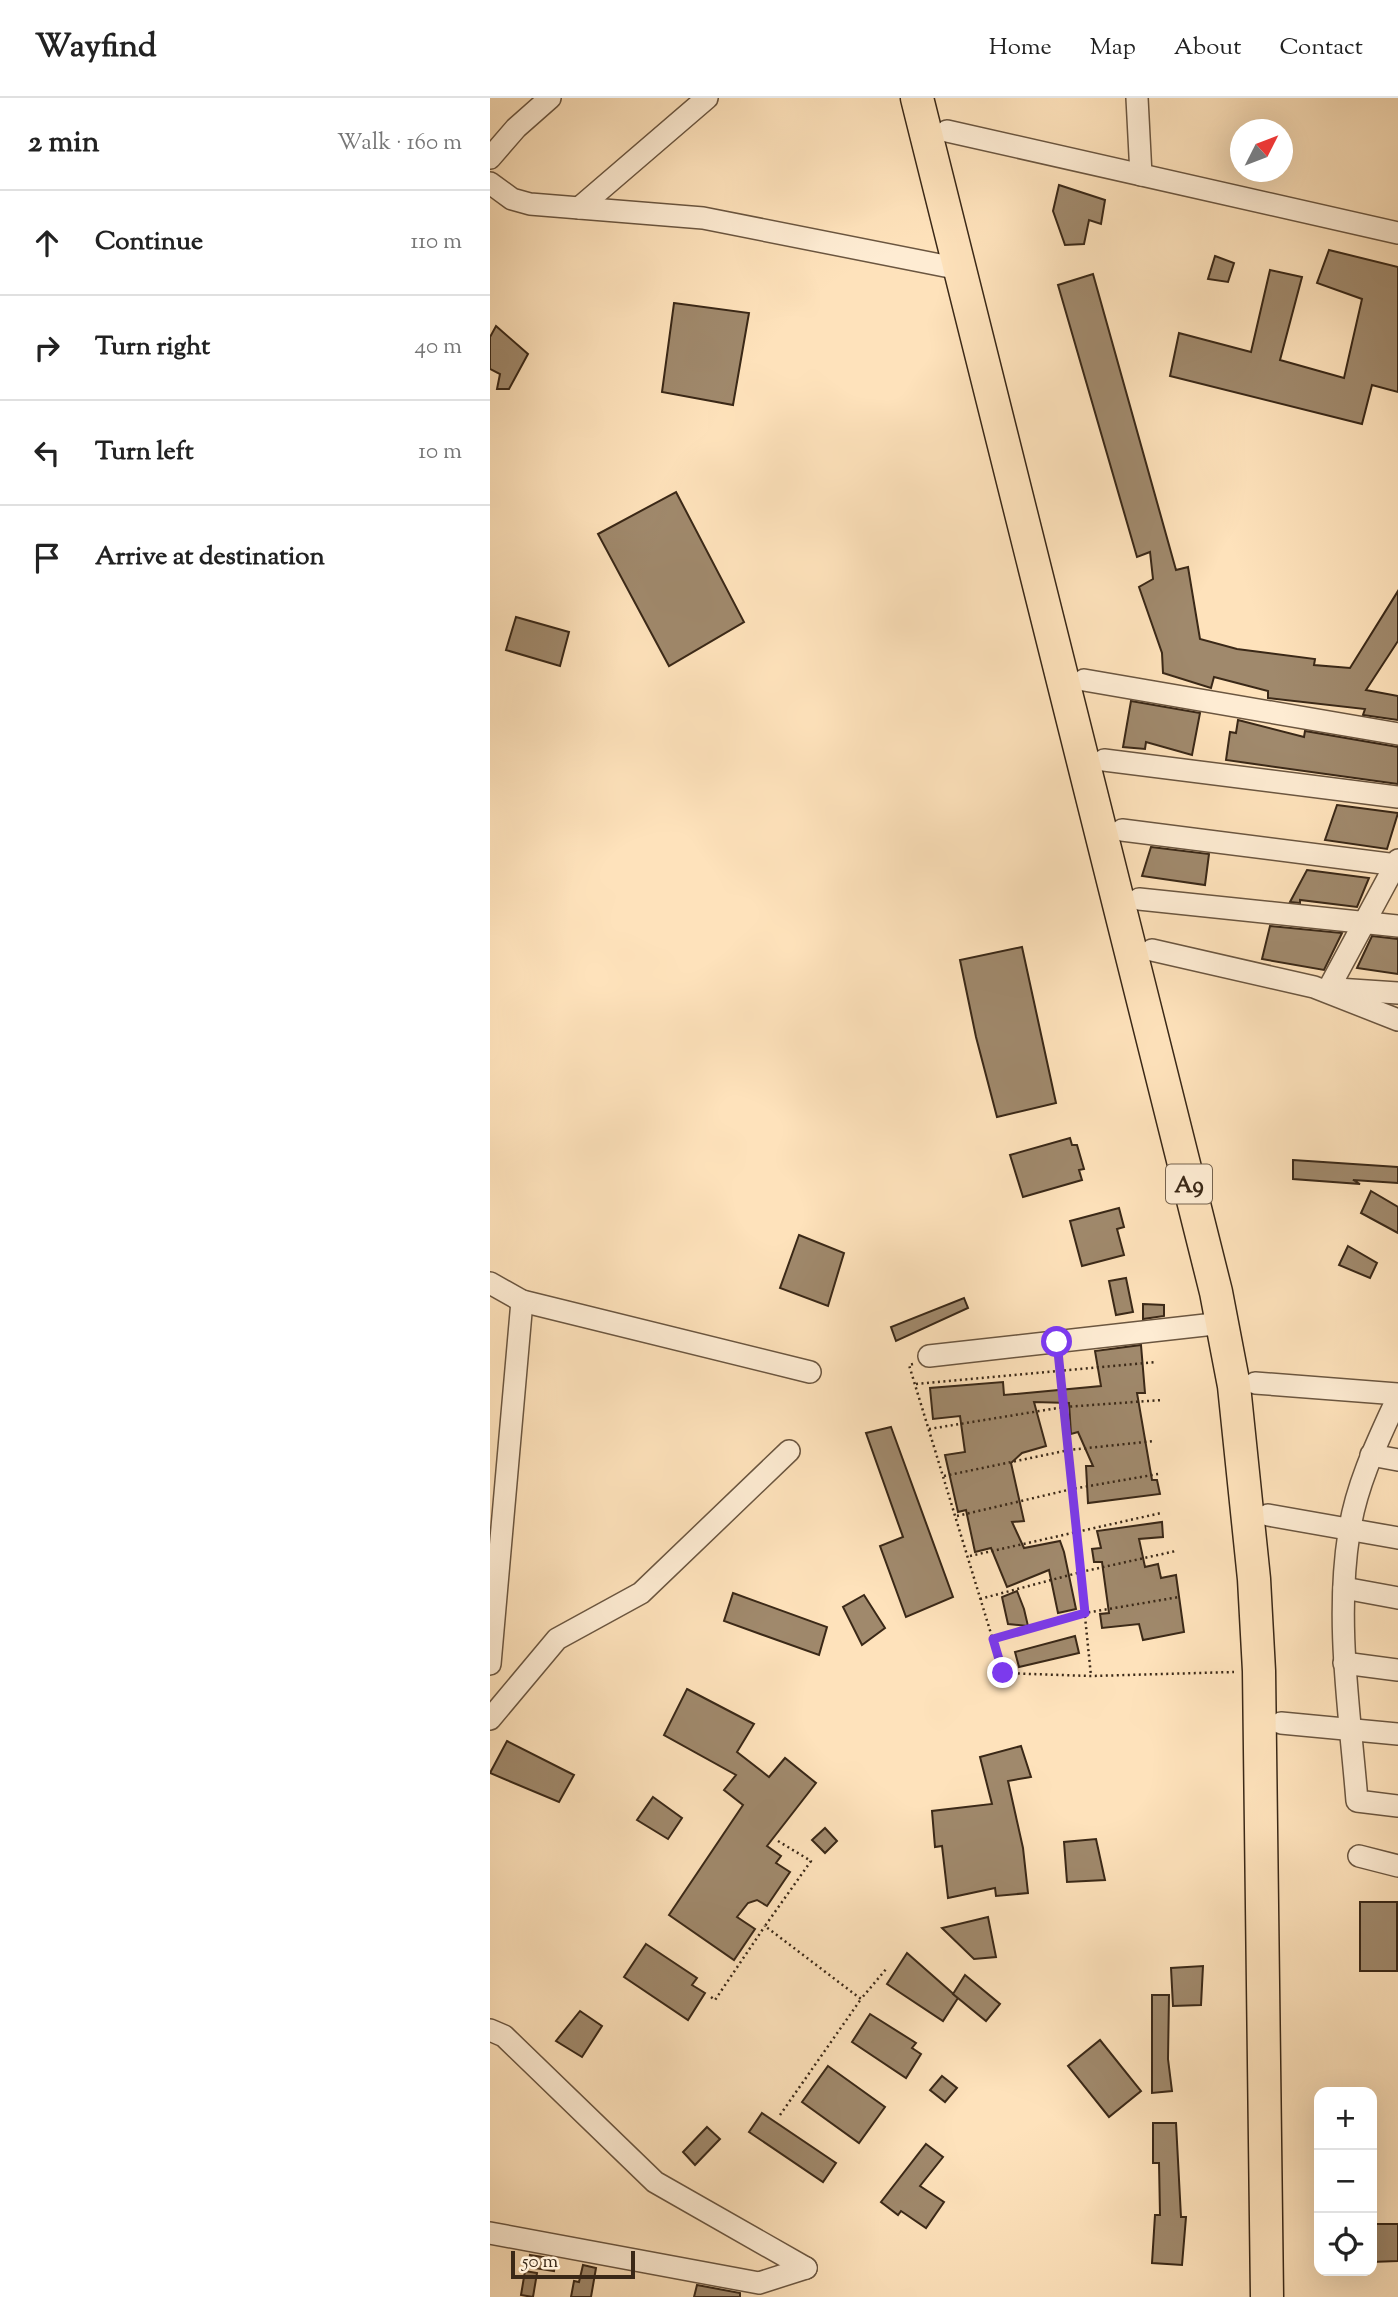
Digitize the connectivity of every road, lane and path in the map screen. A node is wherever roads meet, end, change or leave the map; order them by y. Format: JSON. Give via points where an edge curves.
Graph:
{"nodes":[{"id":1,"x":550,"y":98,"type":"edge"},
{"id":2,"x":707,"y":98,"type":"edge"},
{"id":3,"x":917,"y":98,"type":"edge"},
{"id":4,"x":939,"y":98,"type":"edge"},
{"id":5,"x":1137,"y":98,"type":"edge"},
{"id":6,"x":947,"y":131,"type":"junction"},
{"id":7,"x":490,"y":158,"type":"edge"},
{"id":8,"x":1141,"y":175,"type":"junction"},
{"id":9,"x":490,"y":183,"type":"edge"},
{"id":10,"x":579,"y":208,"type":"junction"},
{"id":11,"x":1398,"y":233,"type":"edge"},
{"id":12,"x":960,"y":269,"type":"junction"},
{"id":13,"x":1084,"y":680,"type":"junction"},
{"id":14,"x":1398,"y":734,"type":"edge"},
{"id":15,"x":1104,"y":760,"type":"junction"},
{"id":16,"x":1398,"y":797,"type":"edge"},
{"id":17,"x":1122,"y":830,"type":"junction"},
{"id":18,"x":1397,"y":863,"type":"edge"},
{"id":19,"x":1139,"y":899,"type":"junction"},
{"id":20,"x":1363,"y":920,"type":"junction"},
{"id":21,"x":1398,"y":926,"type":"edge"},
{"id":22,"x":1152,"y":950,"type":"junction"},
{"id":23,"x":1322,"y":988,"type":"junction"},
{"id":24,"x":1398,"y":993,"type":"edge"},
{"id":25,"x":1398,"y":1020,"type":"edge"},
{"id":26,"x":490,"y":1283,"type":"edge"},
{"id":27,"x":522,"y":1301,"type":"junction"},
{"id":28,"x":1223,"y":1323,"type":"junction"},
{"id":29,"x":1057,"y":1342,"type":"junction"},
{"id":30,"x":929,"y":1356,"type":"joint"},
{"id":31,"x":1157,"y":1362,"type":"dead end"},
{"id":32,"x":1060,"y":1368,"type":"junction"},
{"id":33,"x":810,"y":1372,"type":"dead end"},
{"id":34,"x":1255,"y":1383,"type":"junction"},
{"id":35,"x":916,"y":1384,"type":"junction"},
{"id":36,"x":1398,"y":1395,"type":"edge"},
{"id":37,"x":1162,"y":1400,"type":"dead end"},
{"id":38,"x":1064,"y":1407,"type":"junction"},
{"id":39,"x":929,"y":1429,"type":"junction"},
{"id":40,"x":1154,"y":1441,"type":"dead end"},
{"id":41,"x":1069,"y":1450,"type":"junction"},
{"id":42,"x":789,"y":1451,"type":"dead end"},
{"id":43,"x":1371,"y":1455,"type":"junction"},
{"id":44,"x":1398,"y":1460,"type":"edge"},
{"id":45,"x":1158,"y":1474,"type":"dead end"},
{"id":46,"x":944,"y":1476,"type":"junction"},
{"id":47,"x":1072,"y":1489,"type":"junction"},
{"id":48,"x":1161,"y":1513,"type":"dead end"},
{"id":49,"x":1268,"y":1515,"type":"junction"},
{"id":50,"x":957,"y":1516,"type":"junction"},
{"id":51,"x":1076,"y":1531,"type":"junction"},
{"id":52,"x":1349,"y":1531,"type":"junction"},
{"id":53,"x":1398,"y":1538,"type":"edge"},
{"id":54,"x":1176,"y":1551,"type":"dead end"},
{"id":55,"x":968,"y":1556,"type":"junction"},
{"id":56,"x":1081,"y":1572,"type":"junction"},
{"id":57,"x":1344,"y":1588,"type":"junction"},
{"id":58,"x":1180,"y":1597,"type":"dead end"},
{"id":59,"x":1398,"y":1598,"type":"edge"},
{"id":60,"x":980,"y":1599,"type":"junction"},
{"id":61,"x":1085,"y":1613,"type":"junction"},
{"id":62,"x":993,"y":1639,"type":"junction"},
{"id":63,"x":1344,"y":1663,"type":"junction"},
{"id":64,"x":490,"y":1664,"type":"edge"},
{"id":65,"x":1259,"y":1671,"type":"junction"},
{"id":66,"x":1398,"y":1671,"type":"edge"},
{"id":67,"x":1091,"y":1676,"type":"junction"},
{"id":68,"x":490,"y":1719,"type":"edge"},
{"id":69,"x":1281,"y":1723,"type":"junction"},
{"id":70,"x":1351,"y":1729,"type":"junction"},
{"id":71,"x":1398,"y":1734,"type":"edge"},
{"id":72,"x":1398,"y":1807,"type":"edge"},
{"id":73,"x":778,"y":1841,"type":"dead end"},
{"id":74,"x":1359,"y":1856,"type":"dead end"},
{"id":75,"x":1398,"y":1866,"type":"edge"},
{"id":76,"x":765,"y":1926,"type":"junction"},
{"id":77,"x":887,"y":1968,"type":"dead end"},
{"id":78,"x":711,"y":1997,"type":"dead end"},
{"id":79,"x":861,"y":1999,"type":"junction"},
{"id":80,"x":490,"y":2030,"type":"edge"},
{"id":81,"x":780,"y":2115,"type":"dead end"},
{"id":82,"x":490,"y":2233,"type":"edge"},
{"id":83,"x":1267,"y":2297,"type":"edge"},
{"id":84,"x":1287,"y":2297,"type":"edge"}],
"edges":[{"from":1,"to":7,"type":"street"},
{"from":2,"to":10,"type":"street"},
{"from":3,"to":12,"type":"highway","number":"A9"},
{"from":4,"to":6,"type":"highway","number":"A9"},
{"from":5,"to":8,"type":"street"},
{"from":6,"to":8,"type":"street"},
{"from":6,"to":13,"type":"highway","number":"A9"},
{"from":8,"to":11,"type":"street"},
{"from":9,"to":10,"type":"street","via":[[512,199]]},
{"from":10,"to":12,"type":"street","via":[[703,218]]},
{"from":12,"to":28,"type":"highway","number":"A9"},
{"from":13,"to":14,"type":"street"},
{"from":13,"to":15,"type":"highway","number":"A9"},
{"from":15,"to":16,"type":"street"},
{"from":15,"to":17,"type":"highway","number":"A9"},
{"from":17,"to":18,"type":"street"},
{"from":17,"to":19,"type":"highway","number":"A9"},
{"from":18,"to":20,"type":"street"},
{"from":19,"to":20,"type":"street"},
{"from":19,"to":22,"type":"highway","number":"A9"},
{"from":20,"to":21,"type":"street"},
{"from":20,"to":23,"type":"street"},
{"from":22,"to":23,"type":"street"},
{"from":22,"to":34,"type":"highway","number":"A9","via":[[1236,1287]]},
{"from":23,"to":24,"type":"street"},
{"from":23,"to":25,"type":"street"},
{"from":26,"to":27,"type":"street"},
{"from":27,"to":33,"type":"street"},
{"from":27,"to":64,"type":"street"},
{"from":28,"to":29,"type":"street"},
{"from":28,"to":65,"type":"highway","number":"A9","via":[[1254,1579]]},
{"from":29,"to":30,"type":"street"},
{"from":29,"to":32,"type":"path"},
{"from":30,"to":35,"type":"path","via":[[909,1365]]},
{"from":31,"to":32,"type":"path"},
{"from":32,"to":35,"type":"path"},
{"from":32,"to":38,"type":"path"},
{"from":34,"to":36,"type":"street"},
{"from":34,"to":49,"type":"highway","number":"A9"},
{"from":35,"to":39,"type":"path"},
{"from":36,"to":43,"type":"street"},
{"from":37,"to":38,"type":"path"},
{"from":38,"to":39,"type":"path"},
{"from":38,"to":41,"type":"path"},
{"from":39,"to":46,"type":"path"},
{"from":40,"to":41,"type":"path"},
{"from":41,"to":46,"type":"path"},
{"from":41,"to":47,"type":"path"},
{"from":42,"to":68,"type":"street","via":[[641,1593],[557,1639]]},
{"from":43,"to":44,"type":"street"},
{"from":43,"to":52,"type":"street"},
{"from":45,"to":47,"type":"path"},
{"from":46,"to":50,"type":"path"},
{"from":47,"to":50,"type":"path"},
{"from":47,"to":51,"type":"path"},
{"from":48,"to":51,"type":"path"},
{"from":49,"to":52,"type":"street"},
{"from":49,"to":69,"type":"highway","number":"A9"},
{"from":50,"to":55,"type":"path"},
{"from":51,"to":55,"type":"path"},
{"from":51,"to":56,"type":"path"},
{"from":52,"to":53,"type":"street"},
{"from":52,"to":57,"type":"street"},
{"from":54,"to":56,"type":"path"},
{"from":55,"to":60,"type":"path"},
{"from":56,"to":60,"type":"path"},
{"from":56,"to":61,"type":"path"},
{"from":57,"to":59,"type":"street"},
{"from":57,"to":63,"type":"street"},
{"from":58,"to":61,"type":"path"},
{"from":60,"to":62,"type":"path"},
{"from":61,"to":62,"type":"path"},
{"from":61,"to":67,"type":"path"},
{"from":62,"to":67,"type":"path","via":[[1003,1673]]},
{"from":63,"to":66,"type":"street"},
{"from":63,"to":70,"type":"street"},
{"from":65,"to":67,"type":"path"},
{"from":65,"to":83,"type":"highway","number":"A9"},
{"from":69,"to":70,"type":"street"},
{"from":69,"to":84,"type":"highway","number":"A9"},
{"from":70,"to":71,"type":"street"},
{"from":70,"to":72,"type":"street","via":[[1357,1801]]},
{"from":73,"to":76,"type":"path","via":[[811,1861]]},
{"from":74,"to":75,"type":"street"},
{"from":76,"to":78,"type":"path","via":[[715,2000]]},
{"from":76,"to":79,"type":"path"},
{"from":77,"to":79,"type":"path"},
{"from":79,"to":81,"type":"path"},
{"from":80,"to":82,"type":"street","via":[[503,2036],[655,2182],[806,2269],[759,2283]]}]}
